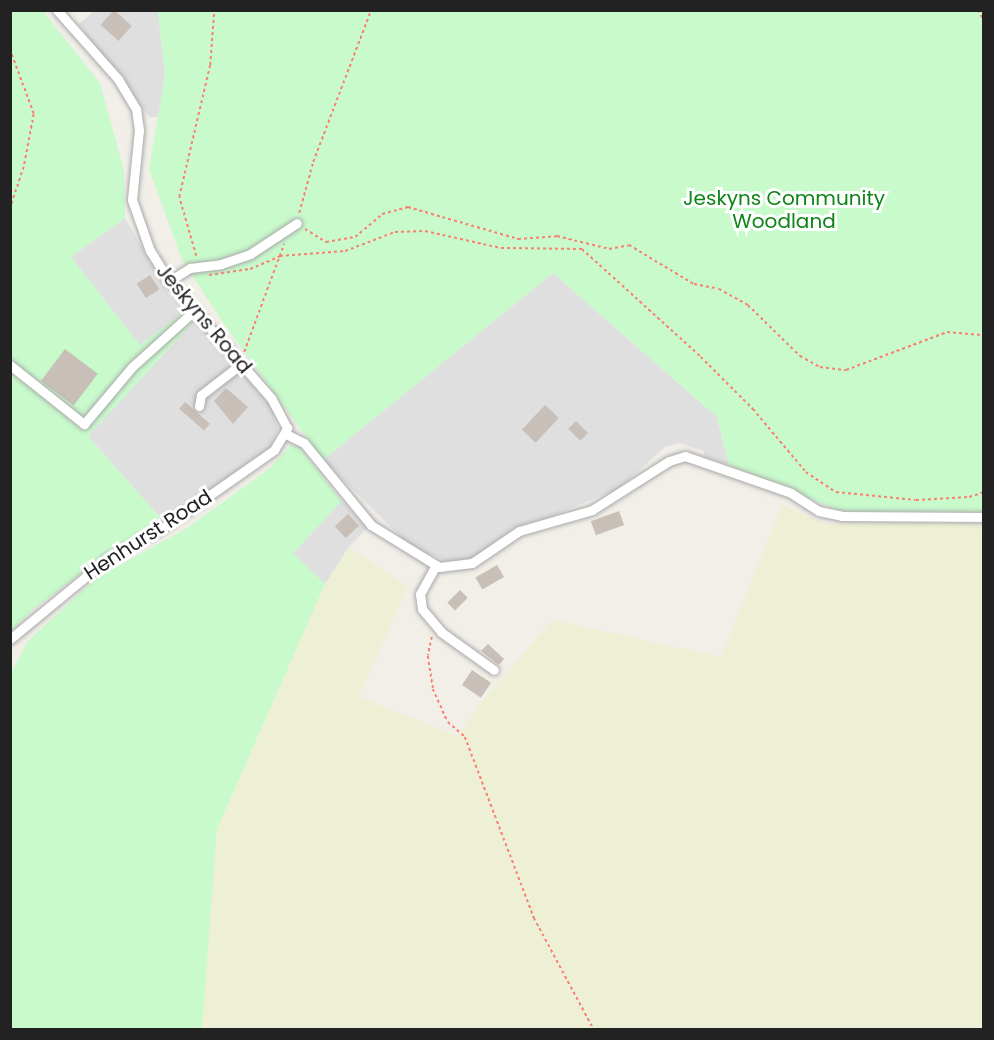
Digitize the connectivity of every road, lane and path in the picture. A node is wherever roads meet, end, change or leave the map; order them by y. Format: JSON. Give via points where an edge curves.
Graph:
{"nodes":[{"id":1,"x":57,"y":10,"type":"edge"},
{"id":2,"x":214,"y":10,"type":"edge"},
{"id":3,"x":371,"y":10,"type":"edge"},
{"id":4,"x":978,"y":10,"type":"edge"},
{"id":5,"x":984,"y":20,"type":"edge"},
{"id":6,"x":10,"y":49,"type":"edge"},
{"id":7,"x":10,"y":209,"type":"edge"},
{"id":8,"x":297,"y":223,"type":"junction"},
{"id":9,"x":286,"y":232,"type":"junction"},
{"id":10,"x":280,"y":256,"type":"junction"},
{"id":11,"x":199,"y":265,"type":"junction"},
{"id":12,"x":169,"y":281,"type":"junction"},
{"id":13,"x":194,"y":311,"type":"junction"},
{"id":14,"x":984,"y":335,"type":"edge"},
{"id":15,"x":239,"y":361,"type":"junction"},
{"id":16,"x":10,"y":365,"type":"edge"},
{"id":17,"x":199,"y":406,"type":"dead end"},
{"id":18,"x":286,"y":434,"type":"junction"},
{"id":19,"x":984,"y":492,"type":"edge"},
{"id":20,"x":984,"y":517,"type":"edge"},
{"id":21,"x":436,"y":565,"type":"junction"},
{"id":22,"x":428,"y":630,"type":"dead end"},
{"id":23,"x":10,"y":639,"type":"edge"},
{"id":24,"x":494,"y":670,"type":"dead end"},
{"id":25,"x":594,"y":1029,"type":"edge"}],
"edges":[{"from":1,"to":12,"type":"street","name":"Jeskyns Road","via":[[118,79],[135,107],[139,130],[132,200],[147,245]]},
{"from":2,"to":11,"type":"path","via":[[210,65],[179,197]]},
{"from":3,"to":8,"type":"path","via":[[313,162]]},
{"from":4,"to":5,"type":"path"},
{"from":6,"to":7,"type":"path","via":[[34,114],[30,146]]},
{"from":8,"to":9,"type":"street"},
{"from":8,"to":14,"type":"path","via":[[326,242],[355,237],[382,214],[408,207],[518,239],[557,236],[609,249],[629,245],[694,284],[719,289],[748,305],[800,356],[820,367],[846,370],[947,332]]},
{"from":9,"to":10,"type":"path"},
{"from":9,"to":11,"type":"street","via":[[249,254],[221,264]]},
{"from":10,"to":11,"type":"path","via":[[250,269],[214,277],[201,273]]},
{"from":10,"to":15,"type":"path","via":[[247,349]]},
{"from":10,"to":19,"type":"path","via":[[345,251],[395,232],[425,231],[501,248],[582,249],[701,357],[753,409],[806,472],[836,492],[916,500],[969,497]]},
{"from":11,"to":12,"type":"street"},
{"from":12,"to":13,"type":"street","name":"Jeskyns Road"},
{"from":13,"to":15,"type":"street","name":"Jeskyns Road"},
{"from":13,"to":16,"type":"street","via":[[132,367],[84,424]]},
{"from":15,"to":17,"type":"street","via":[[201,395]]},
{"from":15,"to":18,"type":"street","name":"Jeskyns Road","via":[[278,408]]},
{"from":18,"to":21,"type":"street","via":[[304,443],[371,525]]},
{"from":18,"to":23,"type":"street","name":"Henhurst Road","via":[[273,452],[167,525],[90,571]]},
{"from":20,"to":21,"type":"street","via":[[842,516],[819,511],[791,493],[685,456],[669,461],[592,510],[519,531],[472,563]]},
{"from":21,"to":24,"type":"street","via":[[420,594],[422,609],[441,632]]},
{"from":22,"to":25,"type":"path","via":[[433,640],[429,656],[433,689],[448,722],[465,737],[534,918]]}]}
